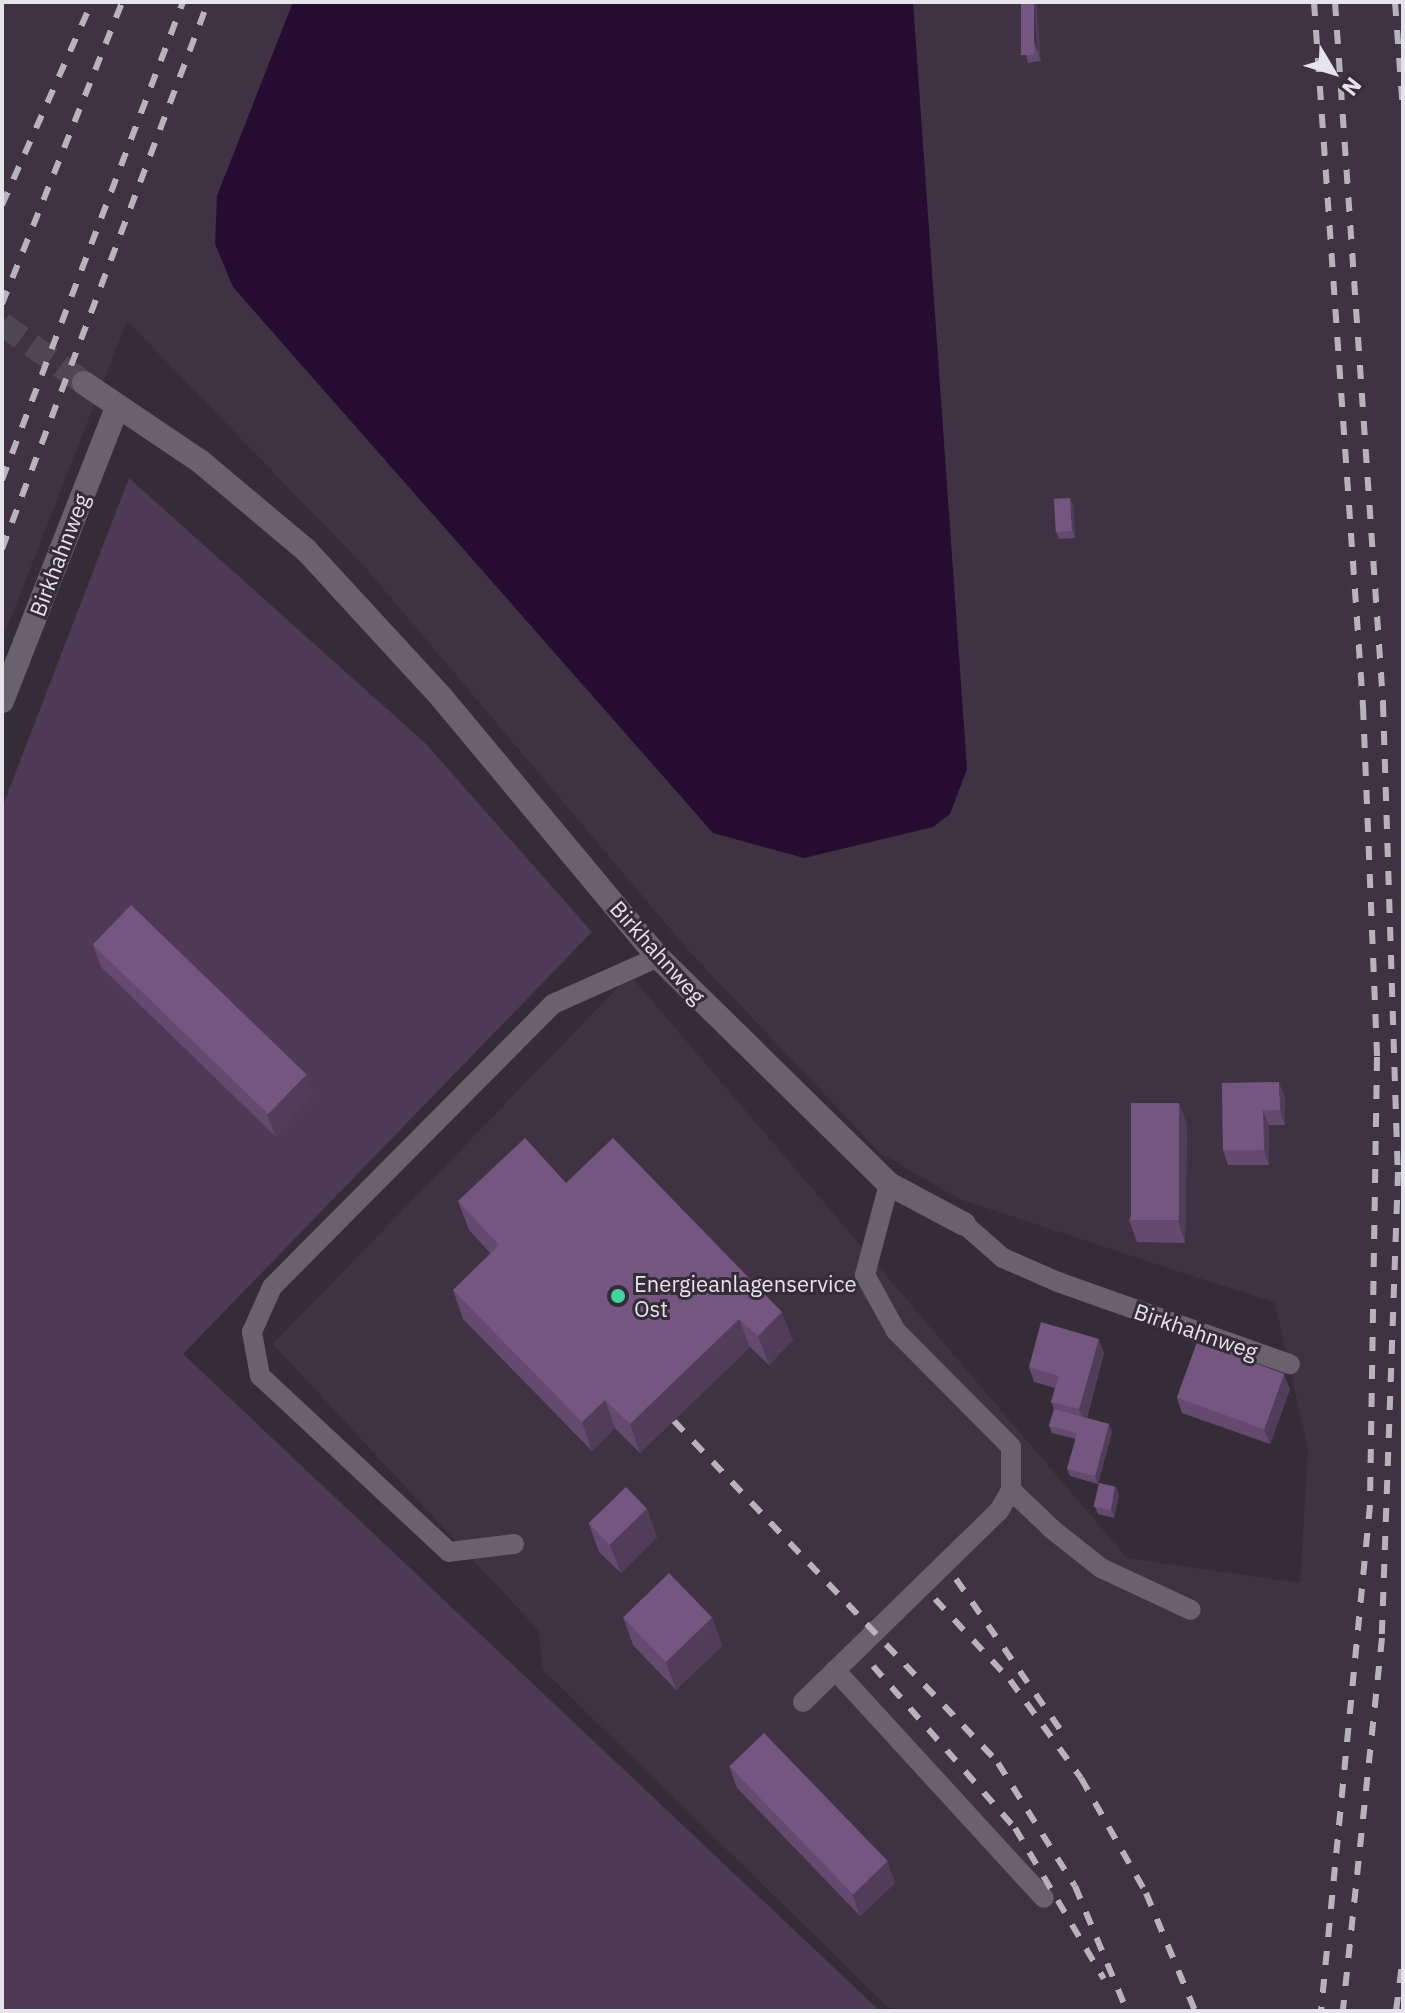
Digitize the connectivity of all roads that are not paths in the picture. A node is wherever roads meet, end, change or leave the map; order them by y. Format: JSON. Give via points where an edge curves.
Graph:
{"nodes":[{"id":1,"x":84,"y":383,"type":"tunnel mouth"},
{"id":2,"x":116,"y":410,"type":"junction"},
{"id":3,"x":2,"y":701,"type":"edge"},
{"id":4,"x":658,"y":957,"type":"junction"},
{"id":5,"x":889,"y":1184,"type":"junction"},
{"id":6,"x":964,"y":1224,"type":"joint"},
{"id":7,"x":1290,"y":1364,"type":"dead end"},
{"id":8,"x":1011,"y":1490,"type":"junction"},
{"id":9,"x":514,"y":1544,"type":"dead end"},
{"id":10,"x":1191,"y":1610,"type":"dead end"},
{"id":11,"x":835,"y":1670,"type":"junction"},
{"id":12,"x":803,"y":1702,"type":"dead end"},
{"id":13,"x":1044,"y":1898,"type":"dead end"}],
"edges":[{"from":1,"to":2,"type":"street","name":"Birkhahnweg"},
{"from":2,"to":3,"type":"street","name":"Birkhahnweg"},
{"from":2,"to":4,"type":"street","name":"Birkhahnweg","via":[[201,462],[306,550],[442,698]]},
{"from":4,"to":5,"type":"street","name":"Birkhahnweg"},
{"from":4,"to":9,"type":"lane","via":[[553,1004],[272,1287],[252,1332],[260,1376],[449,1552]]},
{"from":5,"to":6,"type":"street","name":"Birkhahnweg"},
{"from":5,"to":8,"type":"lane","via":[[865,1275],[896,1331],[1011,1447]]},
{"from":6,"to":7,"type":"lane","name":"Birkhahnweg","via":[[1003,1258],[1058,1282]]},
{"from":8,"to":10,"type":"lane","via":[[1101,1568]]},
{"from":8,"to":11,"type":"lane","via":[[999,1511]]},
{"from":11,"to":12,"type":"lane"},
{"from":11,"to":13,"type":"lane"}]}
